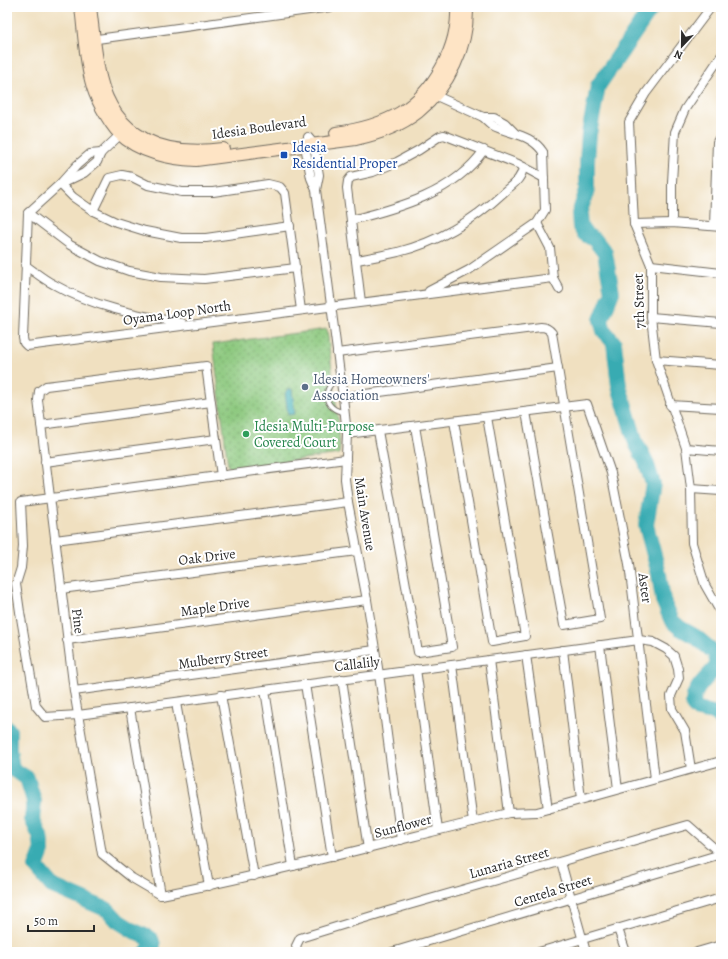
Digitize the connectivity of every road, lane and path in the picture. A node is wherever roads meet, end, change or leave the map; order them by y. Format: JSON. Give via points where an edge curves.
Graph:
{"nodes":[{"id":1,"x":81,"y":7,"type":"edge"},
{"id":2,"x":90,"y":7,"type":"edge"},
{"id":3,"x":332,"y":7,"type":"edge"},
{"id":4,"x":457,"y":7,"type":"edge"},
{"id":5,"x":467,"y":7,"type":"edge"},
{"id":6,"x":711,"y":7,"type":"edge"},
{"id":7,"x":90,"y":40,"type":"junction"},
{"id":8,"x":721,"y":56,"type":"edge"},
{"id":9,"x":430,"y":93,"type":"junction"},
{"id":10,"x":124,"y":131,"type":"junction"},
{"id":11,"x":721,"y":135,"type":"edge"},
{"id":12,"x":309,"y":142,"type":"junction"},
{"id":13,"x":484,"y":150,"type":"junction"},
{"id":14,"x":523,"y":167,"type":"junction"},
{"id":15,"x":544,"y":178,"type":"junction"},
{"id":16,"x":60,"y":184,"type":"junction"},
{"id":17,"x":92,"y":211,"type":"junction"},
{"id":18,"x":28,"y":213,"type":"junction"},
{"id":19,"x":351,"y":220,"type":"junction"},
{"id":20,"x":537,"y":223,"type":"junction"},
{"id":21,"x":672,"y":223,"type":"junction"},
{"id":22,"x":634,"y":224,"type":"junction"},
{"id":23,"x":290,"y":226,"type":"junction"},
{"id":24,"x":718,"y":227,"type":"edge"},
{"id":25,"x":356,"y":260,"type":"junction"},
{"id":26,"x":25,"y":265,"type":"junction"},
{"id":27,"x":651,"y":265,"type":"junction"},
{"id":28,"x":296,"y":268,"type":"junction"},
{"id":29,"x":721,"y":273,"type":"edge"},
{"id":30,"x":553,"y":278,"type":"junction"},
{"id":31,"x":559,"y":289,"type":"dead end"},
{"id":32,"x":424,"y":294,"type":"junction"},
{"id":33,"x":362,"y":302,"type":"junction"},
{"id":34,"x":331,"y":306,"type":"junction"},
{"id":35,"x":301,"y":310,"type":"junction"},
{"id":36,"x":651,"y":316,"type":"junction"},
{"id":37,"x":721,"y":322,"type":"edge"},
{"id":38,"x":190,"y":324,"type":"junction"},
{"id":39,"x":337,"y":354,"type":"junction"},
{"id":40,"x":656,"y":360,"type":"junction"},
{"id":41,"x":721,"y":365,"type":"edge"},
{"id":42,"x":558,"y":368,"type":"junction"},
{"id":43,"x":341,"y":379,"type":"junction"},
{"id":44,"x":343,"y":397,"type":"junction"},
{"id":45,"x":211,"y":402,"type":"junction"},
{"id":46,"x":670,"y":405,"type":"junction"},
{"id":47,"x":565,"y":407,"type":"junction"},
{"id":48,"x":721,"y":408,"type":"edge"},
{"id":49,"x":345,"y":412,"type":"junction"},
{"id":50,"x":526,"y":412,"type":"junction"},
{"id":51,"x":487,"y":417,"type":"junction"},
{"id":52,"x":454,"y":421,"type":"junction"},
{"id":53,"x":41,"y":424,"type":"junction"},
{"id":54,"x":416,"y":426,"type":"junction"},
{"id":55,"x":378,"y":430,"type":"junction"},
{"id":56,"x":347,"y":434,"type":"junction"},
{"id":57,"x":216,"y":439,"type":"junction"},
{"id":58,"x":686,"y":448,"type":"junction"},
{"id":59,"x":721,"y":451,"type":"edge"},
{"id":60,"x":346,"y":459,"type":"junction"},
{"id":61,"x":45,"y":462,"type":"junction"},
{"id":62,"x":221,"y":476,"type":"junction"},
{"id":63,"x":691,"y":489,"type":"junction"},
{"id":64,"x":721,"y":491,"type":"edge"},
{"id":65,"x":50,"y":499,"type":"junction"},
{"id":66,"x":348,"y":502,"type":"junction"},
{"id":67,"x":55,"y":540,"type":"junction"},
{"id":68,"x":357,"y":551,"type":"junction"},
{"id":69,"x":61,"y":590,"type":"junction"},
{"id":70,"x":367,"y":600,"type":"junction"},
{"id":71,"x":721,"y":613,"type":"edge"},
{"id":72,"x":67,"y":640,"type":"junction"},
{"id":73,"x":639,"y":640,"type":"junction"},
{"id":74,"x":600,"y":645,"type":"junction"},
{"id":75,"x":375,"y":650,"type":"junction"},
{"id":76,"x":563,"y":650,"type":"junction"},
{"id":77,"x":526,"y":655,"type":"junction"},
{"id":78,"x":489,"y":660,"type":"junction"},
{"id":79,"x":452,"y":664,"type":"junction"},
{"id":80,"x":416,"y":669,"type":"junction"},
{"id":81,"x":379,"y":674,"type":"junction"},
{"id":82,"x":342,"y":679,"type":"junction"},
{"id":83,"x":305,"y":684,"type":"junction"},
{"id":84,"x":264,"y":690,"type":"junction"},
{"id":85,"x":74,"y":691,"type":"junction"},
{"id":86,"x":221,"y":696,"type":"junction"},
{"id":87,"x":176,"y":703,"type":"junction"},
{"id":88,"x":130,"y":708,"type":"junction"},
{"id":89,"x":78,"y":715,"type":"junction"},
{"id":90,"x":721,"y":760,"type":"edge"},
{"id":91,"x":691,"y":769,"type":"junction"},
{"id":92,"x":655,"y":779,"type":"junction"},
{"id":93,"x":618,"y":789,"type":"junction"},
{"id":94,"x":581,"y":800,"type":"junction"},
{"id":95,"x":548,"y":809,"type":"junction"},
{"id":96,"x":509,"y":813,"type":"junction"},
{"id":97,"x":473,"y":822,"type":"junction"},
{"id":98,"x":438,"y":830,"type":"junction"},
{"id":99,"x":401,"y":840,"type":"junction"},
{"id":100,"x":368,"y":848,"type":"junction"},
{"id":101,"x":721,"y":854,"type":"edge"},
{"id":102,"x":332,"y":858,"type":"junction"},
{"id":103,"x":561,"y":862,"type":"junction"},
{"id":104,"x":293,"y":866,"type":"junction"},
{"id":105,"x":254,"y":876,"type":"junction"},
{"id":106,"x":209,"y":886,"type":"junction"},
{"id":107,"x":161,"y":895,"type":"junction"},
{"id":108,"x":721,"y":898,"type":"edge"},
{"id":109,"x":572,"y":899,"type":"junction"},
{"id":110,"x":618,"y":929,"type":"junction"},
{"id":111,"x":583,"y":939,"type":"junction"},
{"id":112,"x":721,"y":945,"type":"edge"},
{"id":113,"x":298,"y":952,"type":"edge"},
{"id":114,"x":392,"y":952,"type":"edge"},
{"id":115,"x":542,"y":952,"type":"edge"},
{"id":116,"x":586,"y":952,"type":"edge"},
{"id":117,"x":626,"y":952,"type":"edge"},
{"id":118,"x":697,"y":952,"type":"edge"}],
"edges":[{"from":1,"to":7,"type":"street","name":"Idesia Boulevard"},
{"from":2,"to":7,"type":"street","name":"Idesia Boulevard"},
{"from":3,"to":7,"type":"street"},
{"from":4,"to":9,"type":"street","name":"Idesia Boulevard","via":[[452,41]]},
{"from":5,"to":9,"type":"street","name":"Idesia Boulevard","via":[[466,27],[456,61],[449,75]]},
{"from":6,"to":22,"type":"street","name":"7th Street","via":[[646,93],[629,122]]},
{"from":7,"to":10,"type":"street","name":"Idesia Boulevard","via":[[105,91]]},
{"from":8,"to":21,"type":"street","via":[[685,108],[675,132]]},
{"from":9,"to":12,"type":"street","name":"Idesia Boulevard","via":[[417,112],[380,132],[356,139]]},
{"from":9,"to":15,"type":"street","via":[[483,117],[491,125],[538,144],[543,152]]},
{"from":10,"to":12,"type":"street","name":"Idesia Boulevard","via":[[153,143],[183,151]]},
{"from":10,"to":16,"type":"street","via":[[101,153],[90,154]]},
{"from":11,"to":24,"type":"street","via":[[717,142]]},
{"from":12,"to":34,"type":"street","name":"Main Avenue","via":[[311,178],[316,190]]},
{"from":13,"to":14,"type":"street"},
{"from":13,"to":19,"type":"street","via":[[476,161],[434,192],[407,204]]},
{"from":13,"to":19,"type":"street","via":[[444,135],[398,162],[351,177],[347,188]]},
{"from":14,"to":15,"type":"street"},
{"from":14,"to":25,"type":"street","via":[[522,175],[498,198],[472,219],[448,233],[399,252]]},
{"from":15,"to":20,"type":"street","via":[[545,210]]},
{"from":16,"to":17,"type":"street"},
{"from":16,"to":18,"type":"street"},
{"from":17,"to":23,"type":"street","via":[[144,231],[181,238],[206,238]]},
{"from":17,"to":23,"type":"street","via":[[109,178],[122,175],[148,185],[182,192],[213,192],[268,184],[280,187],[285,193]]},
{"from":18,"to":26,"type":"street"},
{"from":18,"to":28,"type":"street","via":[[70,245],[100,261],[130,271],[160,277],[204,280]]},
{"from":19,"to":25,"type":"street"},
{"from":20,"to":30,"type":"street","via":[[550,248]]},
{"from":20,"to":32,"type":"street","via":[[469,270]]},
{"from":21,"to":22,"type":"street"},
{"from":21,"to":24,"type":"street"},
{"from":22,"to":27,"type":"street","name":"7th Street"},
{"from":23,"to":28,"type":"street"},
{"from":25,"to":33,"type":"street"},
{"from":26,"to":38,"type":"street","via":[[52,284],[87,301],[120,311]]},
{"from":26,"to":38,"type":"street","name":"Oyama Loop North","via":[[23,338],[27,346]]},
{"from":27,"to":29,"type":"street"},
{"from":27,"to":36,"type":"street","name":"7th Street"},
{"from":28,"to":35,"type":"street"},
{"from":30,"to":31,"type":"street"},
{"from":30,"to":32,"type":"street","name":"Oyama Loop North"},
{"from":32,"to":33,"type":"street","name":"Oyama Loop North"},
{"from":33,"to":34,"type":"street","name":"Oyama Loop North"},
{"from":34,"to":35,"type":"street","name":"Oyama Loop North"},
{"from":34,"to":39,"type":"street","name":"Main Avenue"},
{"from":35,"to":38,"type":"street","name":"Oyama Loop North"},
{"from":36,"to":37,"type":"street"},
{"from":36,"to":40,"type":"street","name":"7th Street"},
{"from":39,"to":42,"type":"street","via":[[541,327],[552,333]]},
{"from":39,"to":43,"type":"street","name":"Main Avenue"},
{"from":40,"to":41,"type":"street"},
{"from":40,"to":46,"type":"street","name":"7th Street"},
{"from":42,"to":44,"type":"street"},
{"from":42,"to":47,"type":"street"},
{"from":43,"to":44,"type":"street","name":"Main Avenue"},
{"from":43,"to":49,"type":"lane","via":[[329,386],[326,395],[332,407]]},
{"from":44,"to":49,"type":"street","name":"Main Avenue"},
{"from":45,"to":53,"type":"street"},
{"from":45,"to":53,"type":"street","name":"Pine","via":[[206,366],[46,386],[39,391]]},
{"from":45,"to":57,"type":"street"},
{"from":46,"to":48,"type":"street"},
{"from":46,"to":58,"type":"street","name":"7th Street"},
{"from":47,"to":50,"type":"street"},
{"from":47,"to":50,"type":"street","via":[[600,619],[564,625]]},
{"from":47,"to":73,"type":"street","name":"Aster","via":[[588,404],[611,473],[629,564]]},
{"from":49,"to":56,"type":"street","name":"Main Avenue"},
{"from":50,"to":51,"type":"street"},
{"from":51,"to":52,"type":"street"},
{"from":51,"to":52,"type":"street","via":[[525,636],[492,642]]},
{"from":52,"to":54,"type":"street"},
{"from":53,"to":61,"type":"street","name":"Pine"},
{"from":54,"to":55,"type":"street"},
{"from":54,"to":55,"type":"street","via":[[452,647],[418,652]]},
{"from":55,"to":56,"type":"street"},
{"from":56,"to":60,"type":"street","name":"Main Avenue"},
{"from":57,"to":61,"type":"street"},
{"from":57,"to":62,"type":"street"},
{"from":58,"to":59,"type":"street"},
{"from":58,"to":63,"type":"street","name":"7th Street"},
{"from":60,"to":62,"type":"street"},
{"from":60,"to":66,"type":"street","name":"Main Avenue"},
{"from":61,"to":65,"type":"street","name":"Pine"},
{"from":62,"to":65,"type":"street"},
{"from":63,"to":64,"type":"street"},
{"from":63,"to":71,"type":"street","name":"7th Street","via":[[692,543],[705,585]]},
{"from":65,"to":67,"type":"street","name":"Pine"},
{"from":65,"to":89,"type":"street","name":"Callalily","via":[[21,502],[23,546],[21,568],[16,584],[36,706],[46,717]]},
{"from":66,"to":67,"type":"street"},
{"from":66,"to":68,"type":"street","name":"Main Avenue"},
{"from":67,"to":69,"type":"street","name":"Pine"},
{"from":68,"to":69,"type":"street","name":"Oak Drive"},
{"from":68,"to":70,"type":"street","name":"Main Avenue"},
{"from":69,"to":72,"type":"street","name":"Pine"},
{"from":70,"to":72,"type":"street","name":"Maple Drive"},
{"from":70,"to":75,"type":"street","name":"Main Avenue"},
{"from":72,"to":85,"type":"street","name":"Pine"},
{"from":73,"to":74,"type":"street","name":"Callalily"},
{"from":73,"to":91,"type":"street","via":[[652,642],[674,656],[679,678],[670,696],[672,709],[685,731]]},
{"from":73,"to":92,"type":"street","name":"Aster"},
{"from":74,"to":76,"type":"street","name":"Callalily"},
{"from":74,"to":93,"type":"street"},
{"from":75,"to":81,"type":"street","name":"Main Avenue"},
{"from":75,"to":85,"type":"street","name":"Mulberry Street"},
{"from":76,"to":77,"type":"street","name":"Callalily"},
{"from":76,"to":94,"type":"street"},
{"from":77,"to":78,"type":"street","name":"Callalily"},
{"from":77,"to":95,"type":"street"},
{"from":78,"to":79,"type":"street","name":"Callalily"},
{"from":78,"to":96,"type":"street"},
{"from":79,"to":80,"type":"street","name":"Callalily"},
{"from":79,"to":97,"type":"street"},
{"from":80,"to":81,"type":"street","name":"Callalily"},
{"from":80,"to":98,"type":"street"},
{"from":81,"to":82,"type":"street","name":"Callalily"},
{"from":81,"to":99,"type":"street","name":"Main Avenue"},
{"from":82,"to":83,"type":"street","name":"Callalily"},
{"from":82,"to":100,"type":"street"},
{"from":83,"to":84,"type":"street","name":"Callalily"},
{"from":83,"to":102,"type":"street"},
{"from":84,"to":86,"type":"street","name":"Callalily"},
{"from":84,"to":104,"type":"street"},
{"from":85,"to":89,"type":"street","name":"Pine"},
{"from":86,"to":87,"type":"street","name":"Callalily"},
{"from":86,"to":105,"type":"street"},
{"from":87,"to":88,"type":"street","name":"Callalily"},
{"from":87,"to":106,"type":"street"},
{"from":88,"to":89,"type":"street","name":"Callalily"},
{"from":88,"to":107,"type":"street"},
{"from":89,"to":107,"type":"street","name":"Pine","via":[[102,854],[132,878]]},
{"from":90,"to":91,"type":"street","name":"Sunflower"},
{"from":91,"to":92,"type":"street","name":"Sunflower"},
{"from":92,"to":93,"type":"street","name":"Sunflower"},
{"from":93,"to":94,"type":"street","name":"Sunflower"},
{"from":94,"to":95,"type":"street","name":"Sunflower"},
{"from":95,"to":96,"type":"street","name":"Sunflower"},
{"from":96,"to":97,"type":"street","name":"Sunflower"},
{"from":97,"to":98,"type":"street","name":"Sunflower"},
{"from":98,"to":99,"type":"street","name":"Sunflower"},
{"from":99,"to":100,"type":"street","name":"Sunflower"},
{"from":100,"to":102,"type":"street","name":"Sunflower"},
{"from":101,"to":103,"type":"street","name":"Lunaria Street","via":[[688,825]]},
{"from":101,"to":109,"type":"street","name":"Centela Street"},
{"from":102,"to":104,"type":"street","name":"Sunflower"},
{"from":103,"to":109,"type":"street"},
{"from":103,"to":113,"type":"street","name":"Lunaria Street","via":[[300,938],[296,946]]},
{"from":104,"to":105,"type":"street","name":"Sunflower"},
{"from":105,"to":106,"type":"street","name":"Sunflower"},
{"from":106,"to":107,"type":"street","name":"Sunflower"},
{"from":108,"to":110,"type":"street"},
{"from":109,"to":111,"type":"street"},
{"from":109,"to":114,"type":"street","name":"Centela Street"},
{"from":110,"to":111,"type":"street"},
{"from":110,"to":117,"type":"street"},
{"from":111,"to":115,"type":"street"},
{"from":111,"to":116,"type":"street"},
{"from":112,"to":118,"type":"street"}]}
